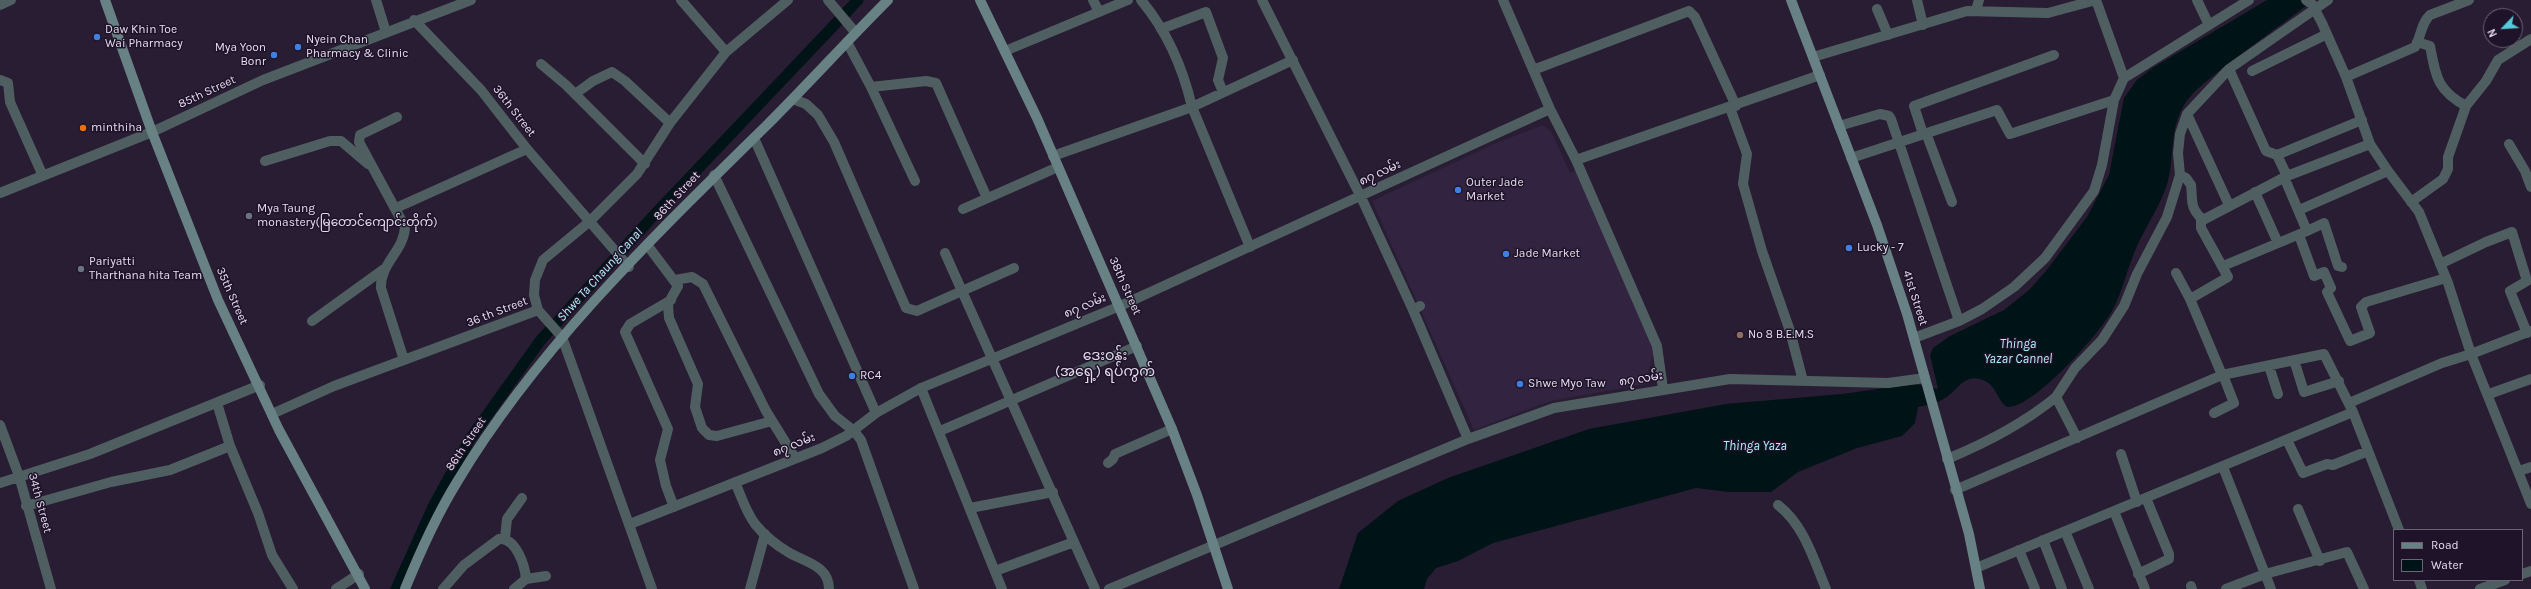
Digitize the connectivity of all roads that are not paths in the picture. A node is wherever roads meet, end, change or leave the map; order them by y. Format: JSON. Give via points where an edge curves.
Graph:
{"nodes":[{"id":1,"x":11,"y":0,"type":"edge"},
{"id":2,"x":106,"y":0,"type":"edge"},
{"id":3,"x":376,"y":0,"type":"edge"},
{"id":4,"x":471,"y":0,"type":"edge"},
{"id":5,"x":681,"y":0,"type":"edge"},
{"id":6,"x":788,"y":0,"type":"edge"},
{"id":7,"x":828,"y":0,"type":"edge"},
{"id":8,"x":888,"y":0,"type":"edge"},
{"id":9,"x":980,"y":0,"type":"edge"},
{"id":10,"x":1093,"y":0,"type":"edge"},
{"id":11,"x":1128,"y":0,"type":"edge"},
{"id":12,"x":1141,"y":0,"type":"edge"},
{"id":13,"x":1262,"y":0,"type":"edge"},
{"id":14,"x":1790,"y":0,"type":"edge"},
{"id":15,"x":1917,"y":0,"type":"edge"},
{"id":16,"x":1979,"y":0,"type":"edge"},
{"id":17,"x":2096,"y":0,"type":"edge"},
{"id":18,"x":2197,"y":0,"type":"edge"},
{"id":19,"x":2249,"y":0,"type":"edge"},
{"id":20,"x":2328,"y":0,"type":"edge"},
{"id":21,"x":1507,"y":1,"type":"edge"},
{"id":22,"x":2463,"y":1,"type":"edge"},
{"id":23,"x":2311,"y":4,"type":"edge"},
{"id":24,"x":0,"y":5,"type":"edge"},
{"id":25,"x":1877,"y":9,"type":"dead end"},
{"id":26,"x":1976,"y":10,"type":"junction"},
{"id":27,"x":1099,"y":12,"type":"junction"},
{"id":28,"x":414,"y":20,"type":"junction"},
{"id":29,"x":1922,"y":25,"type":"junction"},
{"id":30,"x":2209,"y":25,"type":"junction"},
{"id":31,"x":1161,"y":29,"type":"junction"},
{"id":32,"x":386,"y":32,"type":"junction"},
{"id":33,"x":855,"y":32,"type":"junction"},
{"id":34,"x":2327,"y":34,"type":"junction"},
{"id":35,"x":1888,"y":35,"type":"junction"},
{"id":36,"x":2531,"y":39,"type":"edge"},
{"id":37,"x":846,"y":42,"type":"junction"},
{"id":38,"x":2418,"y":42,"type":"junction"},
{"id":39,"x":1005,"y":51,"type":"junction"},
{"id":40,"x":726,"y":52,"type":"junction"},
{"id":41,"x":2054,"y":55,"type":"dead end"},
{"id":42,"x":1813,"y":57,"type":"junction"},
{"id":43,"x":1293,"y":60,"type":"junction"},
{"id":44,"x":541,"y":64,"type":"dead end"},
{"id":45,"x":1533,"y":70,"type":"junction"},
{"id":46,"x":2229,"y":70,"type":"junction"},
{"id":47,"x":2252,"y":72,"type":"dead end"},
{"id":48,"x":1820,"y":75,"type":"junction"},
{"id":49,"x":2124,"y":78,"type":"junction"},
{"id":50,"x":2346,"y":78,"type":"junction"},
{"id":51,"x":0,"y":80,"type":"edge"},
{"id":52,"x":871,"y":87,"type":"junction"},
{"id":53,"x":1223,"y":92,"type":"junction"},
{"id":54,"x":575,"y":94,"type":"junction"},
{"id":55,"x":793,"y":99,"type":"junction"},
{"id":56,"x":2114,"y":100,"type":"junction"},
{"id":57,"x":1192,"y":106,"type":"junction"},
{"id":58,"x":2466,"y":106,"type":"junction"},
{"id":59,"x":1733,"y":107,"type":"junction"},
{"id":60,"x":1550,"y":109,"type":"junction"},
{"id":61,"x":2187,"y":114,"type":"junction"},
{"id":62,"x":397,"y":117,"type":"dead end"},
{"id":63,"x":2362,"y":120,"type":"junction"},
{"id":64,"x":670,"y":123,"type":"junction"},
{"id":65,"x":1839,"y":126,"type":"junction"},
{"id":66,"x":152,"y":132,"type":"junction"},
{"id":67,"x":1924,"y":134,"type":"junction"},
{"id":68,"x":754,"y":138,"type":"junction"},
{"id":69,"x":1899,"y":142,"type":"junction"},
{"id":70,"x":2370,"y":144,"type":"junction"},
{"id":71,"x":2509,"y":144,"type":"dead end"},
{"id":72,"x":527,"y":149,"type":"junction"},
{"id":73,"x":2278,"y":155,"type":"junction"},
{"id":74,"x":1053,"y":156,"type":"junction"},
{"id":75,"x":1851,"y":158,"type":"junction"},
{"id":76,"x":1576,"y":160,"type":"junction"},
{"id":77,"x":265,"y":161,"type":"dead end"},
{"id":78,"x":645,"y":164,"type":"junction"},
{"id":79,"x":1058,"y":167,"type":"junction"},
{"id":80,"x":2388,"y":171,"type":"junction"},
{"id":81,"x":714,"y":175,"type":"junction"},
{"id":82,"x":2180,"y":175,"type":"junction"},
{"id":83,"x":43,"y":176,"type":"junction"},
{"id":84,"x":2285,"y":177,"type":"junction"},
{"id":85,"x":915,"y":181,"type":"dead end"},
{"id":86,"x":384,"y":187,"type":"junction"},
{"id":87,"x":2531,"y":187,"type":"edge"},
{"id":88,"x":2255,"y":192,"type":"junction"},
{"id":89,"x":0,"y":193,"type":"edge"},
{"id":90,"x":1361,"y":197,"type":"junction"},
{"id":91,"x":988,"y":198,"type":"junction"},
{"id":92,"x":1952,"y":202,"type":"dead end"},
{"id":93,"x":2412,"y":202,"type":"junction"},
{"id":94,"x":2229,"y":205,"type":"junction"},
{"id":95,"x":396,"y":208,"type":"junction"},
{"id":96,"x":963,"y":209,"type":"dead end"},
{"id":97,"x":2300,"y":210,"type":"junction"},
{"id":98,"x":2202,"y":220,"type":"junction"},
{"id":99,"x":588,"y":222,"type":"junction"},
{"id":100,"x":2303,"y":233,"type":"junction"},
{"id":101,"x":2278,"y":243,"type":"junction"},
{"id":102,"x":648,"y":246,"type":"junction"},
{"id":103,"x":1250,"y":247,"type":"junction"},
{"id":104,"x":945,"y":253,"type":"dead end"},
{"id":105,"x":2440,"y":264,"type":"junction"},
{"id":106,"x":2223,"y":266,"type":"junction"},
{"id":107,"x":629,"y":267,"type":"junction"},
{"id":108,"x":2342,"y":267,"type":"dead end"},
{"id":109,"x":1014,"y":268,"type":"dead end"},
{"id":110,"x":384,"y":269,"type":"junction"},
{"id":111,"x":2176,"y":273,"type":"dead end"},
{"id":112,"x":2446,"y":278,"type":"junction"},
{"id":113,"x":675,"y":280,"type":"junction"},
{"id":114,"x":963,"y":292,"type":"junction"},
{"id":115,"x":2190,"y":299,"type":"junction"},
{"id":116,"x":671,"y":300,"type":"junction"},
{"id":117,"x":1120,"y":306,"type":"junction"},
{"id":118,"x":538,"y":310,"type":"junction"},
{"id":119,"x":312,"y":321,"type":"dead end"},
{"id":120,"x":1958,"y":321,"type":"junction"},
{"id":121,"x":2529,"y":332,"type":"edge"},
{"id":122,"x":559,"y":334,"type":"junction"},
{"id":123,"x":1914,"y":338,"type":"junction"},
{"id":124,"x":1137,"y":346,"type":"junction"},
{"id":125,"x":2471,"y":354,"type":"junction"},
{"id":126,"x":992,"y":359,"type":"junction"},
{"id":127,"x":404,"y":360,"type":"junction"},
{"id":128,"x":2294,"y":360,"type":"junction"},
{"id":129,"x":2269,"y":366,"type":"junction"},
{"id":130,"x":2222,"y":375,"type":"junction"},
{"id":131,"x":2531,"y":378,"type":"edge"},
{"id":132,"x":1925,"y":379,"type":"junction"},
{"id":133,"x":1803,"y":381,"type":"junction"},
{"id":134,"x":2339,"y":382,"type":"junction"},
{"id":135,"x":260,"y":385,"type":"junction"},
{"id":136,"x":922,"y":388,"type":"junction"},
{"id":137,"x":1663,"y":389,"type":"junction"},
{"id":138,"x":2278,"y":394,"type":"dead end"},
{"id":139,"x":2489,"y":394,"type":"junction"},
{"id":140,"x":2056,"y":397,"type":"junction"},
{"id":141,"x":1011,"y":400,"type":"junction"},
{"id":142,"x":217,"y":404,"type":"junction"},
{"id":143,"x":2351,"y":407,"type":"junction"},
{"id":144,"x":876,"y":413,"type":"junction"},
{"id":145,"x":2214,"y":413,"type":"dead end"},
{"id":146,"x":272,"y":414,"type":"junction"},
{"id":147,"x":772,"y":421,"type":"junction"},
{"id":148,"x":0,"y":425,"type":"edge"},
{"id":149,"x":1172,"y":429,"type":"junction"},
{"id":150,"x":854,"y":431,"type":"junction"},
{"id":151,"x":940,"y":431,"type":"junction"},
{"id":152,"x":2076,"y":438,"type":"junction"},
{"id":153,"x":1468,"y":439,"type":"junction"},
{"id":154,"x":2287,"y":440,"type":"junction"},
{"id":155,"x":230,"y":446,"type":"junction"},
{"id":156,"x":2368,"y":451,"type":"junction"},
{"id":157,"x":2121,"y":454,"type":"dead end"},
{"id":158,"x":795,"y":458,"type":"junction"},
{"id":159,"x":1947,"y":459,"type":"junction"},
{"id":160,"x":1108,"y":463,"type":"dead end"},
{"id":161,"x":2223,"y":467,"type":"junction"},
{"id":162,"x":2531,"y":467,"type":"edge"},
{"id":163,"x":2518,"y":471,"type":"junction"},
{"id":164,"x":19,"y":476,"type":"junction"},
{"id":165,"x":734,"y":482,"type":"junction"},
{"id":166,"x":0,"y":483,"type":"edge"},
{"id":167,"x":1956,"y":490,"type":"junction"},
{"id":168,"x":1053,"y":492,"type":"junction"},
{"id":169,"x":522,"y":498,"type":"dead end"},
{"id":170,"x":2141,"y":500,"type":"junction"},
{"id":171,"x":2531,"y":504,"type":"edge"},
{"id":172,"x":1778,"y":505,"type":"dead end"},
{"id":173,"x":26,"y":506,"type":"junction"},
{"id":174,"x":674,"y":507,"type":"junction"},
{"id":175,"x":970,"y":508,"type":"junction"},
{"id":176,"x":2298,"y":509,"type":"dead end"},
{"id":177,"x":2114,"y":511,"type":"junction"},
{"id":178,"x":630,"y":524,"type":"junction"},
{"id":179,"x":2399,"y":529,"type":"edge"},
{"id":180,"x":2065,"y":531,"type":"junction"},
{"id":181,"x":765,"y":534,"type":"junction"},
{"id":182,"x":505,"y":538,"type":"junction"},
{"id":183,"x":2043,"y":540,"type":"junction"},
{"id":184,"x":1074,"y":542,"type":"junction"},
{"id":185,"x":1213,"y":546,"type":"junction"},
{"id":186,"x":2019,"y":550,"type":"junction"},
{"id":187,"x":2320,"y":560,"type":"junction"},
{"id":188,"x":1976,"y":568,"type":"junction"},
{"id":189,"x":995,"y":571,"type":"junction"},
{"id":190,"x":359,"y":574,"type":"junction"},
{"id":191,"x":2138,"y":574,"type":"junction"},
{"id":192,"x":2265,"y":574,"type":"junction"},
{"id":193,"x":546,"y":576,"type":"dead end"},
{"id":194,"x":526,"y":579,"type":"junction"},
{"id":195,"x":2502,"y":581,"type":"edge"},
{"id":196,"x":51,"y":589,"type":"edge"},
{"id":197,"x":293,"y":589,"type":"edge"},
{"id":198,"x":336,"y":589,"type":"edge"},
{"id":199,"x":365,"y":589,"type":"edge"},
{"id":200,"x":405,"y":589,"type":"edge"},
{"id":201,"x":443,"y":589,"type":"edge"},
{"id":202,"x":514,"y":589,"type":"edge"},
{"id":203,"x":652,"y":589,"type":"edge"},
{"id":204,"x":750,"y":589,"type":"edge"},
{"id":205,"x":829,"y":589,"type":"edge"},
{"id":206,"x":914,"y":589,"type":"edge"},
{"id":207,"x":1002,"y":589,"type":"edge"},
{"id":208,"x":1095,"y":589,"type":"edge"},
{"id":209,"x":1109,"y":589,"type":"edge"},
{"id":210,"x":1228,"y":589,"type":"edge"},
{"id":211,"x":1826,"y":589,"type":"edge"},
{"id":212,"x":1980,"y":589,"type":"edge"},
{"id":213,"x":2035,"y":589,"type":"edge"},
{"id":214,"x":2062,"y":589,"type":"edge"},
{"id":215,"x":2089,"y":589,"type":"edge"},
{"id":216,"x":2145,"y":589,"type":"edge"},
{"id":217,"x":2226,"y":589,"type":"edge"},
{"id":218,"x":2271,"y":589,"type":"edge"},
{"id":219,"x":2364,"y":589,"type":"edge"},
{"id":220,"x":2480,"y":589,"type":"edge"}],
"edges":[{"from":1,"to":24,"type":"street"},
{"from":2,"to":66,"type":"main road","name":"35th Street"},
{"from":3,"to":32,"type":"street"},
{"from":4,"to":28,"type":"street","name":"85th Street"},
{"from":5,"to":40,"type":"street"},
{"from":6,"to":40,"type":"street"},
{"from":7,"to":33,"type":"street"},
{"from":8,"to":33,"type":"main road","name":"86th Street"},
{"from":9,"to":39,"type":"main road","name":"38th Street"},
{"from":10,"to":27,"type":"street"},
{"from":11,"to":27,"type":"street"},
{"from":12,"to":31,"type":"street"},
{"from":13,"to":43,"type":"street"},
{"from":14,"to":42,"type":"main road","name":"41st Street"},
{"from":15,"to":29,"type":"street"},
{"from":16,"to":26,"type":"street"},
{"from":17,"to":26,"type":"street","via":[[2048,13]]},
{"from":17,"to":49,"type":"street"},
{"from":18,"to":30,"type":"street"},
{"from":19,"to":30,"type":"street"},
{"from":20,"to":23,"type":"street"},
{"from":21,"to":45,"type":"street"},
{"from":22,"to":38,"type":"street","via":[[2430,15],[2425,20]]},
{"from":23,"to":34,"type":"street"},
{"from":23,"to":46,"type":"street"},
{"from":25,"to":35,"type":"street"},
{"from":26,"to":29,"type":"street"},
{"from":27,"to":39,"type":"street"},
{"from":28,"to":32,"type":"street","name":"85th Street"},
{"from":28,"to":72,"type":"street","name":"36th Street","via":[[481,90]]},
{"from":29,"to":35,"type":"street"},
{"from":30,"to":49,"type":"street"},
{"from":31,"to":53,"type":"street","via":[[1206,12],[1223,58],[1218,80]]},
{"from":31,"to":57,"type":"street","via":[[1186,84]]},
{"from":32,"to":66,"type":"street","name":"85th Street","via":[[263,80]]},
{"from":33,"to":37,"type":"main road","name":"86th Street"},
{"from":34,"to":47,"type":"street"},
{"from":34,"to":50,"type":"street"},
{"from":35,"to":42,"type":"street"},
{"from":36,"to":58,"type":"street","via":[[2498,60],[2486,81]]},
{"from":37,"to":52,"type":"street"},
{"from":37,"to":55,"type":"main road","name":"86th Street"},
{"from":38,"to":50,"type":"street","via":[[2404,53]]},
{"from":38,"to":58,"type":"street","via":[[2430,46],[2434,69],[2445,93]]},
{"from":39,"to":74,"type":"main road","name":"38th Street"},
{"from":40,"to":64,"type":"street"},
{"from":41,"to":67,"type":"street","via":[[1914,106]]},
{"from":42,"to":48,"type":"main road","name":"41st Street"},
{"from":43,"to":53,"type":"street"},
{"from":43,"to":90,"type":"street"},
{"from":44,"to":54,"type":"street"},
{"from":45,"to":59,"type":"street","via":[[1689,11],[1695,17]]},
{"from":45,"to":60,"type":"street"},
{"from":46,"to":61,"type":"street"},
{"from":46,"to":73,"type":"street","via":[[2266,151]]},
{"from":48,"to":59,"type":"street"},
{"from":48,"to":65,"type":"main road","name":"41st Street"},
{"from":49,"to":56,"type":"street"},
{"from":50,"to":63,"type":"street"},
{"from":51,"to":83,"type":"street","via":[[8,83],[10,102]]},
{"from":52,"to":85,"type":"street"},
{"from":52,"to":91,"type":"street","via":[[926,81],[936,83]]},
{"from":53,"to":57,"type":"street"},
{"from":54,"to":64,"type":"street","via":[[593,80],[612,72]]},
{"from":54,"to":78,"type":"street"},
{"from":55,"to":68,"type":"main road","name":"86th Street"},
{"from":55,"to":114,"type":"street","via":[[806,104],[818,115],[834,142],[906,308],[917,311]]},
{"from":56,"to":67,"type":"street","via":[[2014,133],[2008,133],[1996,110]]},
{"from":56,"to":120,"type":"street","via":[[2102,165],[2094,191],[2045,258],[2014,287],[1982,309]]},
{"from":57,"to":74,"type":"street"},
{"from":57,"to":103,"type":"street"},
{"from":58,"to":93,"type":"street","via":[[2448,157],[2448,169],[2435,186]]},
{"from":59,"to":76,"type":"street"},
{"from":59,"to":133,"type":"street","via":[[1748,154],[1743,184],[1762,252],[1790,331]]},
{"from":60,"to":76,"type":"street"},
{"from":60,"to":90,"type":"street","name":"၈၇ လမ်း"},
{"from":61,"to":82,"type":"street","via":[[2180,134]]},
{"from":61,"to":94,"type":"street"},
{"from":62,"to":86,"type":"street","via":[[360,135],[359,142]]},
{"from":63,"to":70,"type":"street"},
{"from":63,"to":73,"type":"street"},
{"from":64,"to":78,"type":"street"},
{"from":65,"to":69,"type":"street","via":[[1885,114],[1891,119]]},
{"from":65,"to":75,"type":"main road","name":"41st Street"},
{"from":66,"to":83,"type":"street","name":"85th Street"},
{"from":66,"to":135,"type":"main road","name":"35th Street","via":[[218,300]]},
{"from":67,"to":69,"type":"street"},
{"from":67,"to":92,"type":"street"},
{"from":68,"to":81,"type":"main road","name":"86th Street"},
{"from":68,"to":144,"type":"street"},
{"from":69,"to":75,"type":"street"},
{"from":69,"to":120,"type":"street"},
{"from":70,"to":80,"type":"street"},
{"from":70,"to":84,"type":"street"},
{"from":71,"to":87,"type":"street","via":[[2526,171]]},
{"from":72,"to":95,"type":"street"},
{"from":72,"to":99,"type":"street","name":"36th Street"},
{"from":73,"to":84,"type":"street"},
{"from":74,"to":79,"type":"main road","name":"38th Street"},
{"from":75,"to":123,"type":"main road","name":"41st Street","via":[[1877,225]]},
{"from":76,"to":137,"type":"street","via":[[1657,346]]},
{"from":77,"to":86,"type":"street","via":[[330,141],[340,141],[373,169]]},
{"from":78,"to":99,"type":"street"},
{"from":79,"to":91,"type":"street"},
{"from":79,"to":117,"type":"main road","name":"38th Street"},
{"from":80,"to":93,"type":"street"},
{"from":80,"to":97,"type":"street"},
{"from":81,"to":102,"type":"main road","name":"86th Street"},
{"from":81,"to":150,"type":"street","via":[[819,394],[836,416]]},
{"from":82,"to":98,"type":"street","via":[[2186,178],[2191,186],[2190,199]]},
{"from":82,"to":140,"type":"street","via":[[2167,217],[2137,274],[2124,306],[2102,340],[2075,368]]},
{"from":83,"to":89,"type":"street","name":"85th Street"},
{"from":84,"to":88,"type":"street"},
{"from":84,"to":97,"type":"street"},
{"from":86,"to":95,"type":"street"},
{"from":88,"to":94,"type":"street"},
{"from":88,"to":101,"type":"street"},
{"from":90,"to":103,"type":"street","name":"၈၇ လမ်း"},
{"from":90,"to":153,"type":"street","via":[[1417,308]]},
{"from":91,"to":96,"type":"street"},
{"from":93,"to":105,"type":"street","via":[[2419,212]]},
{"from":94,"to":98,"type":"street"},
{"from":95,"to":110,"type":"street","via":[[405,227],[404,235],[402,243]]},
{"from":97,"to":100,"type":"street"},
{"from":98,"to":106,"type":"street","via":[[2201,228]]},
{"from":99,"to":107,"type":"street","name":"36th Street"},
{"from":99,"to":118,"type":"street","via":[[541,265],[535,280],[534,295]]},
{"from":100,"to":101,"type":"street"},
{"from":100,"to":108,"type":"street","via":[[2324,223],[2338,266]]},
{"from":100,"to":112,"type":"street","via":[[2314,276],[2325,272],[2331,288],[2327,292],[2350,341],[2370,333],[2361,307],[2366,302]]},
{"from":101,"to":106,"type":"street"},
{"from":102,"to":107,"type":"main road","name":"86th Street"},
{"from":102,"to":113,"type":"street"},
{"from":103,"to":117,"type":"street","name":"၈၇ လမ်း"},
{"from":104,"to":114,"type":"street"},
{"from":105,"to":112,"type":"street"},
{"from":105,"to":121,"type":"street","via":[[2512,232],[2527,281],[2510,291]]},
{"from":106,"to":115,"type":"street","via":[[2228,278]]},
{"from":107,"to":122,"type":"main road","name":"86th Street"},
{"from":109,"to":114,"type":"street"},
{"from":110,"to":119,"type":"street"},
{"from":110,"to":127,"type":"street","via":[[381,288]]},
{"from":111,"to":115,"type":"street"},
{"from":112,"to":125,"type":"street"},
{"from":113,"to":116,"type":"street","via":[[678,288]]},
{"from":113,"to":147,"type":"street","via":[[692,277],[703,284]]},
{"from":114,"to":126,"type":"street"},
{"from":115,"to":130,"type":"street"},
{"from":116,"to":147,"type":"street","via":[[669,318],[698,384],[695,407],[705,432],[716,436]]},
{"from":116,"to":174,"type":"street","via":[[630,324],[625,332],[668,429],[660,460]]},
{"from":117,"to":124,"type":"main road","name":"38th Street"},
{"from":117,"to":126,"type":"street","name":"၈၇ လမ်း"},
{"from":118,"to":122,"type":"street","name":"36 th Street"},
{"from":118,"to":127,"type":"street","name":"36 th Street"},
{"from":120,"to":123,"type":"street"},
{"from":121,"to":125,"type":"street"},
{"from":122,"to":178,"type":"street","name":"36 th Street"},
{"from":122,"to":200,"type":"main road","name":"86th Street","via":[[456,483],[427,537]]},
{"from":123,"to":132,"type":"main road","name":"41st Street"},
{"from":124,"to":141,"type":"street"},
{"from":124,"to":149,"type":"main road","name":"38th Street"},
{"from":125,"to":139,"type":"street"},
{"from":125,"to":143,"type":"street","via":[[2442,363]]},
{"from":126,"to":136,"type":"street","name":"၈၇ လမ်း"},
{"from":126,"to":141,"type":"street"},
{"from":127,"to":146,"type":"street","name":"36 th Street","via":[[334,386]]},
{"from":128,"to":129,"type":"street"},
{"from":128,"to":134,"type":"street","via":[[2324,354]]},
{"from":128,"to":134,"type":"street","via":[[2304,392]]},
{"from":129,"to":130,"type":"street"},
{"from":129,"to":138,"type":"street"},
{"from":130,"to":145,"type":"street","via":[[2234,404]]},
{"from":130,"to":152,"type":"street"},
{"from":131,"to":139,"type":"street"},
{"from":132,"to":133,"type":"street","name":"၈၇ လမ်း","via":[[1888,383]]},
{"from":132,"to":159,"type":"main road","name":"41st Street"},
{"from":133,"to":137,"type":"street","name":"၈၇ လမ်း","via":[[1730,379]]},
{"from":134,"to":143,"type":"street"},
{"from":135,"to":142,"type":"street"},
{"from":135,"to":146,"type":"main road","name":"35th Street"},
{"from":136,"to":144,"type":"street","name":"၈၇ လမ်း"},
{"from":136,"to":151,"type":"street"},
{"from":137,"to":153,"type":"street","name":"၈၇ လမ်း","via":[[1554,408]]},
{"from":139,"to":163,"type":"street"},
{"from":140,"to":152,"type":"street"},
{"from":140,"to":159,"type":"street","via":[[2015,426],[1979,446]]},
{"from":141,"to":151,"type":"street"},
{"from":141,"to":168,"type":"street"},
{"from":142,"to":155,"type":"street"},
{"from":142,"to":164,"type":"street","via":[[90,454]]},
{"from":143,"to":154,"type":"street"},
{"from":143,"to":156,"type":"street"},
{"from":144,"to":150,"type":"street","name":"၈၇ လမ်း"},
{"from":146,"to":190,"type":"main road","name":"35th Street"},
{"from":147,"to":158,"type":"street"},
{"from":148,"to":164,"type":"street","name":"34th Street"},
{"from":149,"to":160,"type":"street","via":[[1115,454]]},
{"from":149,"to":185,"type":"main road","name":"38th Street"},
{"from":150,"to":158,"type":"street","name":"၈၇ လမ်း"},
{"from":150,"to":206,"type":"street","via":[[871,464]]},
{"from":151,"to":175,"type":"street"},
{"from":152,"to":167,"type":"street"},
{"from":153,"to":185,"type":"street","name":"၈၇ လမ်း"},
{"from":154,"to":156,"type":"street","via":[[2303,472],[2327,464],[2333,465]]},
{"from":154,"to":161,"type":"street"},
{"from":155,"to":173,"type":"street","via":[[160,474],[111,482]]},
{"from":155,"to":197,"type":"street","via":[[258,513],[272,555]]},
{"from":156,"to":179,"type":"street"},
{"from":157,"to":170,"type":"street"},
{"from":158,"to":165,"type":"street","name":"၈၇ လမ်း"},
{"from":159,"to":167,"type":"main road","name":"41st Street"},
{"from":161,"to":170,"type":"street"},
{"from":161,"to":192,"type":"street"},
{"from":162,"to":163,"type":"street"},
{"from":163,"to":171,"type":"street"},
{"from":164,"to":166,"type":"street"},
{"from":164,"to":173,"type":"street","name":"34th Street"},
{"from":165,"to":174,"type":"street","name":"၈၇ လမ်း"},
{"from":165,"to":181,"type":"street","via":[[751,517]]},
{"from":167,"to":188,"type":"main road","name":"41st Street"},
{"from":168,"to":175,"type":"street"},
{"from":168,"to":184,"type":"street"},
{"from":169,"to":182,"type":"street","via":[[508,519]]},
{"from":170,"to":177,"type":"street"},
{"from":170,"to":191,"type":"street","via":[[2169,554],[2169,559]]},
{"from":172,"to":211,"type":"street","via":[[1789,513],[1800,530]]},
{"from":173,"to":196,"type":"street","name":"34th Street"},
{"from":174,"to":178,"type":"street","name":"၈၇ လမ်း"},
{"from":175,"to":189,"type":"street"},
{"from":176,"to":187,"type":"street"},
{"from":177,"to":180,"type":"street"},
{"from":177,"to":191,"type":"street"},
{"from":178,"to":203,"type":"street","name":"36 th Street"},
{"from":180,"to":183,"type":"street"},
{"from":180,"to":215,"type":"street"},
{"from":181,"to":204,"type":"street"},
{"from":181,"to":205,"type":"street","via":[[789,553],[813,564],[826,576]]},
{"from":182,"to":194,"type":"street","via":[[519,556]]},
{"from":182,"to":201,"type":"street","via":[[499,539],[473,557]]},
{"from":183,"to":186,"type":"street"},
{"from":183,"to":214,"type":"street"},
{"from":184,"to":189,"type":"street"},
{"from":184,"to":208,"type":"street"},
{"from":185,"to":209,"type":"street","name":"၈၇ လမ်း"},
{"from":185,"to":210,"type":"main road","name":"38th Street"},
{"from":186,"to":188,"type":"street"},
{"from":186,"to":213,"type":"street"},
{"from":187,"to":192,"type":"street"},
{"from":187,"to":219,"type":"street","via":[[2348,552]]},
{"from":188,"to":212,"type":"main road","name":"41st Street"},
{"from":189,"to":207,"type":"street"},
{"from":190,"to":198,"type":"street"},
{"from":190,"to":199,"type":"main road","name":"35th Street"},
{"from":191,"to":216,"type":"street"},
{"from":192,"to":217,"type":"street"},
{"from":192,"to":218,"type":"street"},
{"from":193,"to":194,"type":"street"},
{"from":194,"to":202,"type":"street"},
{"from":195,"to":220,"type":"street"}]}
